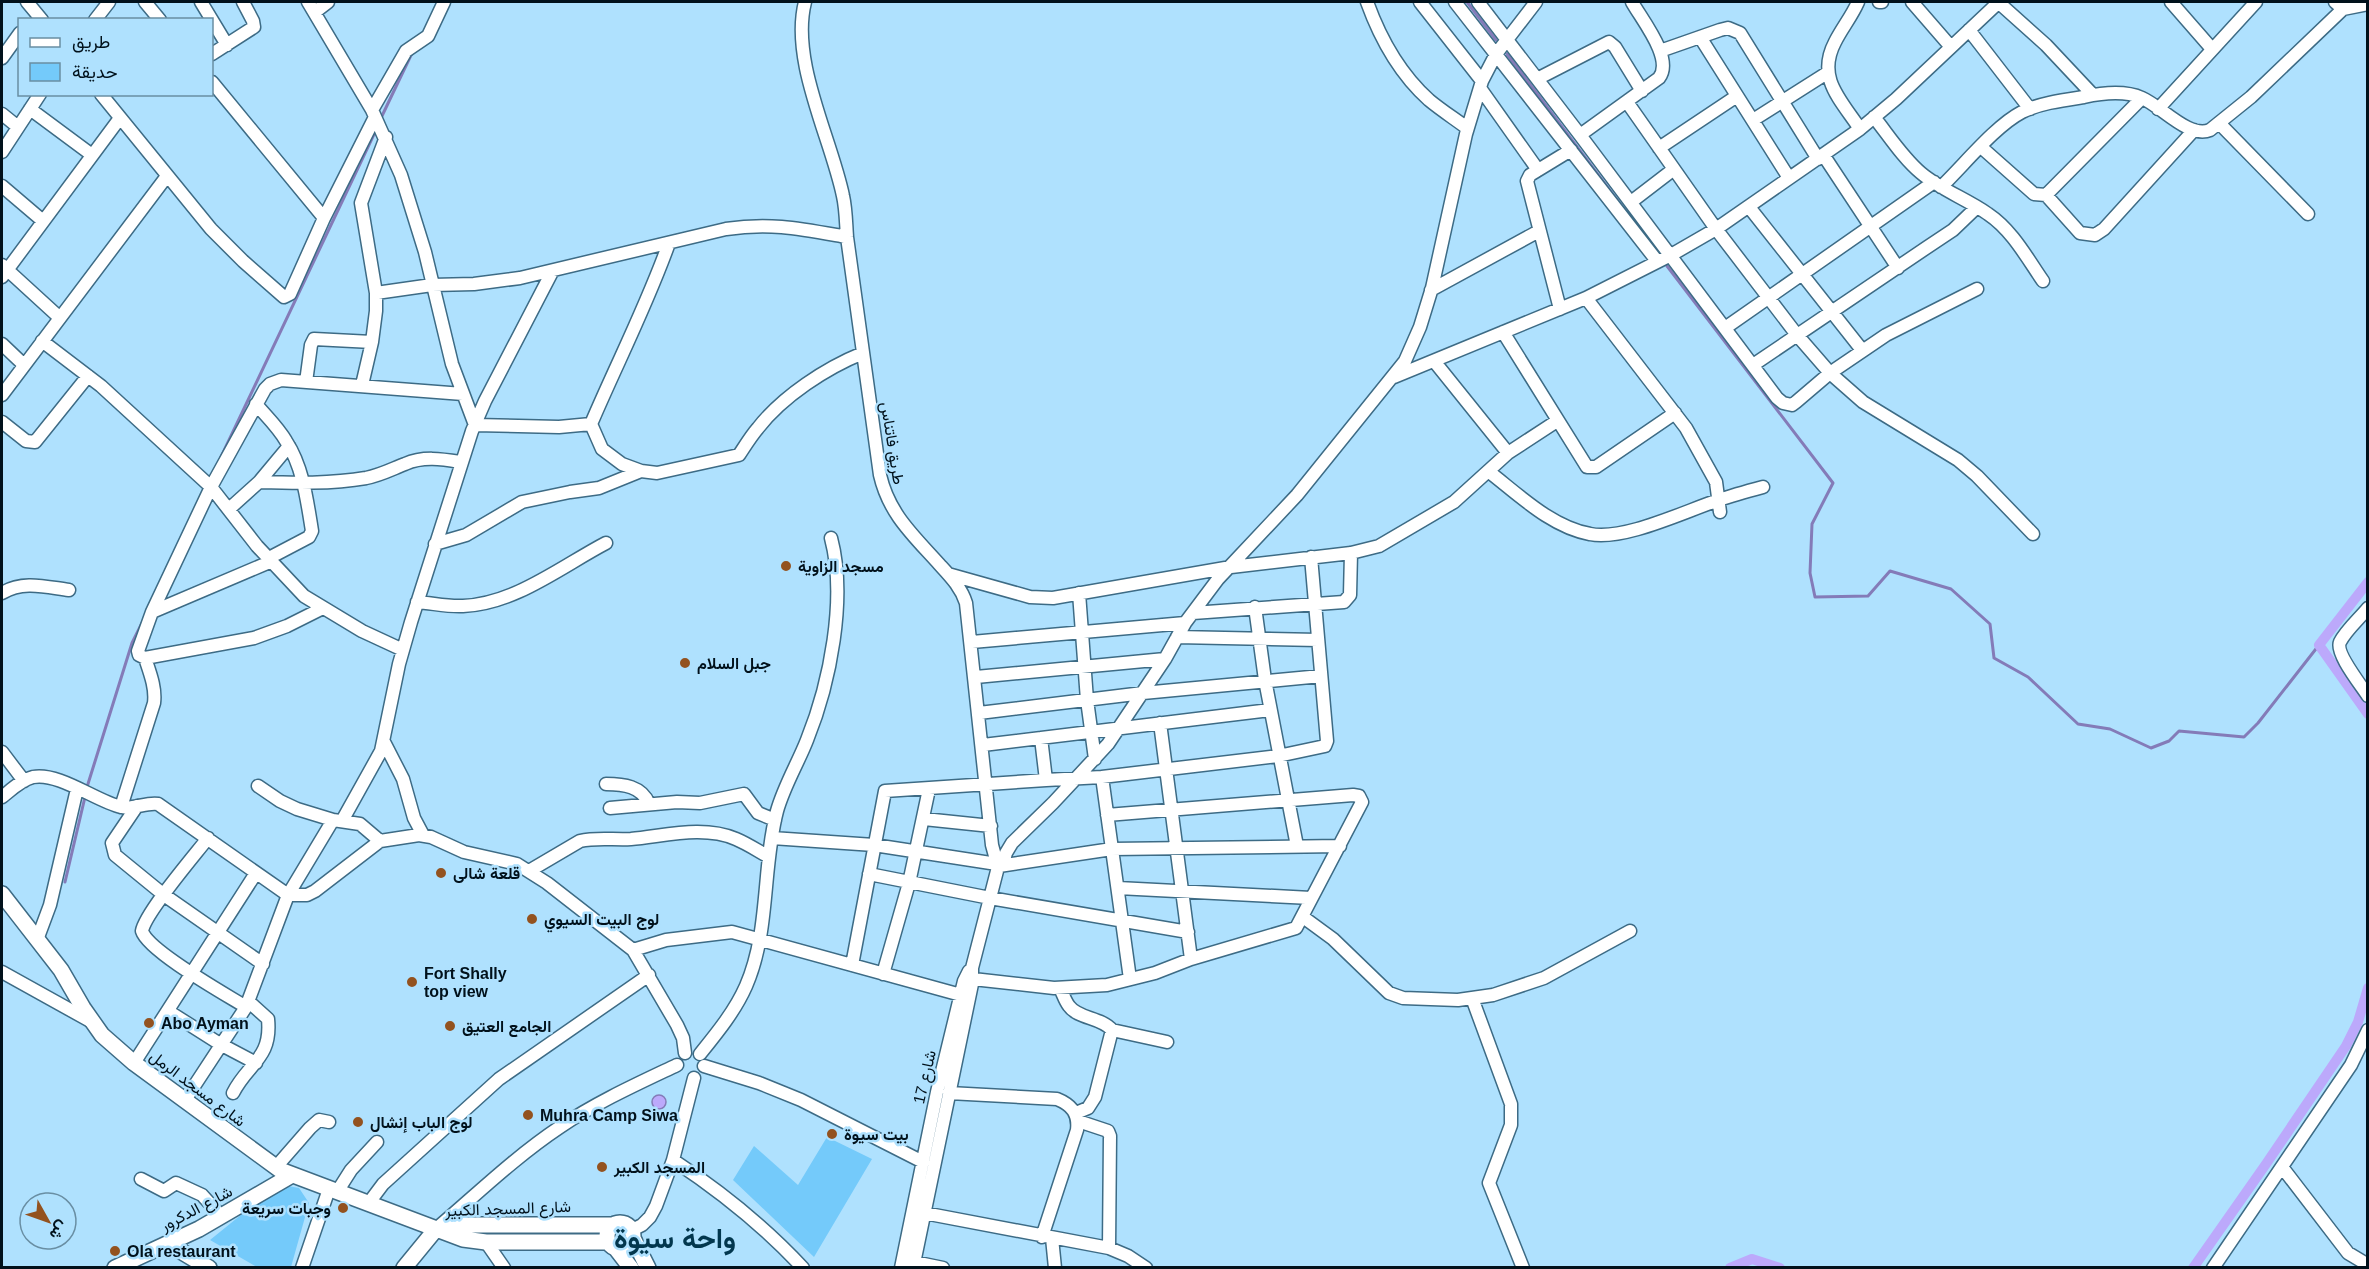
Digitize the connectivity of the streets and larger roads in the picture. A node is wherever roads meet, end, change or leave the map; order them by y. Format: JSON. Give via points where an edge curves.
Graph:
{"nodes":[{"id":1,"x":109,"y":2,"type":"edge"},
{"id":2,"x":145,"y":2,"type":"edge"},
{"id":3,"x":201,"y":2,"type":"edge"},
{"id":4,"x":243,"y":2,"type":"edge"},
{"id":5,"x":328,"y":2,"type":"edge"},
{"id":6,"x":444,"y":2,"type":"edge"},
{"id":7,"x":805,"y":2,"type":"edge"},
{"id":8,"x":1367,"y":2,"type":"edge"},
{"id":9,"x":1420,"y":2,"type":"edge"},
{"id":10,"x":1455,"y":2,"type":"edge"},
{"id":11,"x":1478,"y":2,"type":"edge"},
{"id":12,"x":1536,"y":2,"type":"edge"},
{"id":13,"x":1632,"y":2,"type":"edge"},
{"id":14,"x":1858,"y":2,"type":"edge"},
{"id":15,"x":1912,"y":2,"type":"edge"},
{"id":16,"x":1999,"y":2,"type":"edge"},
{"id":17,"x":2171,"y":2,"type":"edge"},
{"id":18,"x":2256,"y":2,"type":"edge"},
{"id":19,"x":2367,"y":4,"type":"edge"},
{"id":20,"x":2339,"y":5,"type":"edge"},
{"id":21,"x":312,"y":7,"type":"edge"},
{"id":22,"x":97,"y":18,"type":"edge"},
{"id":23,"x":158,"y":18,"type":"edge"},
{"id":24,"x":211,"y":18,"type":"edge"},
{"id":25,"x":213,"y":22,"type":"edge"},
{"id":26,"x":1969,"y":30,"type":"junction"},
{"id":27,"x":18,"y":36,"type":"edge"},
{"id":28,"x":1700,"y":37,"type":"junction"},
{"id":29,"x":1507,"y":40,"type":"junction"},
{"id":30,"x":227,"y":45,"type":"junction"},
{"id":31,"x":1951,"y":47,"type":"junction"},
{"id":32,"x":2212,"y":49,"type":"junction"},
{"id":33,"x":1660,"y":51,"type":"junction"},
{"id":34,"x":213,"y":53,"type":"edge"},
{"id":35,"x":1496,"y":54,"type":"junction"},
{"id":36,"x":2,"y":58,"type":"edge"},
{"id":37,"x":1827,"y":73,"type":"junction"},
{"id":38,"x":1537,"y":79,"type":"junction"},
{"id":39,"x":213,"y":83,"type":"edge"},
{"id":40,"x":1481,"y":85,"type":"junction"},
{"id":41,"x":1642,"y":91,"type":"junction"},
{"id":42,"x":2093,"y":95,"type":"junction"},
{"id":43,"x":39,"y":96,"type":"edge"},
{"id":44,"x":103,"y":96,"type":"edge"},
{"id":45,"x":1737,"y":96,"type":"junction"},
{"id":46,"x":2142,"y":98,"type":"junction"},
{"id":47,"x":1782,"y":101,"type":"junction"},
{"id":48,"x":1627,"y":102,"type":"junction"},
{"id":49,"x":2030,"y":108,"type":"junction"},
{"id":50,"x":30,"y":109,"type":"junction"},
{"id":51,"x":2158,"y":109,"type":"junction"},
{"id":52,"x":373,"y":113,"type":"junction"},
{"id":53,"x":2,"y":114,"type":"edge"},
{"id":54,"x":1874,"y":117,"type":"junction"},
{"id":55,"x":120,"y":118,"type":"junction"},
{"id":56,"x":1753,"y":120,"type":"junction"},
{"id":57,"x":2219,"y":123,"type":"junction"},
{"id":58,"x":18,"y":127,"type":"junction"},
{"id":59,"x":1467,"y":128,"type":"junction"},
{"id":60,"x":1860,"y":129,"type":"junction"},
{"id":61,"x":2194,"y":130,"type":"junction"},
{"id":62,"x":1581,"y":135,"type":"junction"},
{"id":63,"x":386,"y":137,"type":"junction"},
{"id":64,"x":1982,"y":147,"type":"junction"},
{"id":65,"x":1659,"y":148,"type":"junction"},
{"id":66,"x":1571,"y":150,"type":"junction"},
{"id":67,"x":2,"y":152,"type":"edge"},
{"id":68,"x":92,"y":155,"type":"junction"},
{"id":69,"x":1821,"y":158,"type":"junction"},
{"id":70,"x":1674,"y":169,"type":"junction"},
{"id":71,"x":1538,"y":170,"type":"junction"},
{"id":72,"x":167,"y":176,"type":"junction"},
{"id":73,"x":1789,"y":178,"type":"junction"},
{"id":74,"x":1938,"y":184,"type":"junction"},
{"id":75,"x":2,"y":186,"type":"edge"},
{"id":76,"x":2046,"y":195,"type":"junction"},
{"id":77,"x":1631,"y":202,"type":"junction"},
{"id":78,"x":1749,"y":207,"type":"junction"},
{"id":79,"x":1977,"y":207,"type":"junction"},
{"id":80,"x":2308,"y":214,"type":"dead end"},
{"id":81,"x":324,"y":218,"type":"junction"},
{"id":82,"x":43,"y":221,"type":"junction"},
{"id":83,"x":1871,"y":225,"type":"junction"},
{"id":84,"x":1716,"y":229,"type":"junction"},
{"id":85,"x":1539,"y":231,"type":"junction"},
{"id":86,"x":847,"y":237,"type":"junction"},
{"id":87,"x":669,"y":243,"type":"junction"},
{"id":88,"x":1671,"y":255,"type":"junction"},
{"id":89,"x":1657,"y":261,"type":"junction"},
{"id":90,"x":1898,"y":268,"type":"junction"},
{"id":91,"x":3,"y":270,"type":"edge"},
{"id":92,"x":552,"y":272,"type":"junction"},
{"id":93,"x":1801,"y":273,"type":"junction"},
{"id":94,"x":2043,"y":281,"type":"dead end"},
{"id":95,"x":432,"y":285,"type":"junction"},
{"id":96,"x":1977,"y":289,"type":"dead end"},
{"id":97,"x":1431,"y":290,"type":"junction"},
{"id":98,"x":376,"y":293,"type":"junction"},
{"id":99,"x":1586,"y":298,"type":"junction"},
{"id":100,"x":1768,"y":298,"type":"junction"},
{"id":101,"x":1560,"y":309,"type":"junction"},
{"id":102,"x":1833,"y":312,"type":"junction"},
{"id":103,"x":60,"y":318,"type":"junction"},
{"id":104,"x":1725,"y":328,"type":"junction"},
{"id":105,"x":1503,"y":332,"type":"junction"},
{"id":106,"x":1797,"y":335,"type":"junction"},
{"id":107,"x":42,"y":341,"type":"junction"},
{"id":108,"x":372,"y":342,"type":"junction"},
{"id":109,"x":2,"y":344,"type":"edge"},
{"id":110,"x":1862,"y":350,"type":"junction"},
{"id":111,"x":863,"y":353,"type":"junction"},
{"id":112,"x":1434,"y":361,"type":"junction"},
{"id":113,"x":24,"y":365,"type":"junction"},
{"id":114,"x":1753,"y":365,"type":"junction"},
{"id":115,"x":1830,"y":373,"type":"junction"},
{"id":116,"x":88,"y":376,"type":"junction"},
{"id":117,"x":1393,"y":378,"type":"junction"},
{"id":118,"x":306,"y":382,"type":"junction"},
{"id":119,"x":362,"y":386,"type":"junction"},
{"id":120,"x":464,"y":393,"type":"junction"},
{"id":121,"x":2,"y":395,"type":"edge"},
{"id":122,"x":256,"y":404,"type":"junction"},
{"id":123,"x":1675,"y":413,"type":"junction"},
{"id":124,"x":1557,"y":421,"type":"junction"},
{"id":125,"x":2,"y":422,"type":"edge"},
{"id":126,"x":591,"y":424,"type":"junction"},
{"id":127,"x":475,"y":425,"type":"junction"},
{"id":128,"x":289,"y":446,"type":"junction"},
{"id":129,"x":1508,"y":453,"type":"junction"},
{"id":130,"x":460,"y":462,"type":"junction"},
{"id":131,"x":641,"y":471,"type":"junction"},
{"id":132,"x":1488,"y":471,"type":"junction"},
{"id":133,"x":259,"y":482,"type":"junction"},
{"id":134,"x":303,"y":483,"type":"junction"},
{"id":135,"x":211,"y":487,"type":"junction"},
{"id":136,"x":1763,"y":487,"type":"dead end"},
{"id":137,"x":1720,"y":506,"type":"junction"},
{"id":138,"x":229,"y":509,"type":"junction"},
{"id":139,"x":2033,"y":534,"type":"dead end"},
{"id":140,"x":831,"y":538,"type":"dead end"},
{"id":141,"x":606,"y":543,"type":"dead end"},
{"id":142,"x":435,"y":544,"type":"junction"},
{"id":143,"x":1351,"y":553,"type":"junction"},
{"id":144,"x":1311,"y":557,"type":"junction"},
{"id":145,"x":271,"y":560,"type":"junction"},
{"id":146,"x":1231,"y":567,"type":"junction"},
{"id":147,"x":948,"y":574,"type":"junction"},
{"id":148,"x":69,"y":590,"type":"dead end"},
{"id":149,"x":2,"y":593,"type":"edge"},
{"id":150,"x":1079,"y":593,"type":"junction"},
{"id":151,"x":417,"y":602,"type":"junction"},
{"id":152,"x":1315,"y":604,"type":"junction"},
{"id":153,"x":1255,"y":607,"type":"junction"},
{"id":154,"x":323,"y":608,"type":"junction"},
{"id":155,"x":2367,"y":608,"type":"edge"},
{"id":156,"x":152,"y":612,"type":"junction"},
{"id":157,"x":1189,"y":618,"type":"junction"},
{"id":158,"x":1082,"y":633,"type":"junction"},
{"id":159,"x":1177,"y":637,"type":"junction"},
{"id":160,"x":1259,"y":638,"type":"junction"},
{"id":161,"x":1318,"y":640,"type":"junction"},
{"id":162,"x":972,"y":642,"type":"junction"},
{"id":163,"x":403,"y":650,"type":"junction"},
{"id":164,"x":145,"y":658,"type":"junction"},
{"id":165,"x":1165,"y":659,"type":"junction"},
{"id":166,"x":1084,"y":667,"type":"junction"},
{"id":167,"x":1321,"y":676,"type":"junction"},
{"id":168,"x":975,"y":677,"type":"junction"},
{"id":169,"x":1265,"y":680,"type":"junction"},
{"id":170,"x":1143,"y":693,"type":"junction"},
{"id":171,"x":2367,"y":696,"type":"edge"},
{"id":172,"x":1087,"y":700,"type":"junction"},
{"id":173,"x":1270,"y":710,"type":"junction"},
{"id":174,"x":980,"y":712,"type":"junction"},
{"id":175,"x":1160,"y":723,"type":"junction"},
{"id":176,"x":1121,"y":727,"type":"junction"},
{"id":177,"x":1091,"y":731,"type":"junction"},
{"id":178,"x":1041,"y":738,"type":"junction"},
{"id":179,"x":384,"y":742,"type":"junction"},
{"id":180,"x":983,"y":745,"type":"junction"},
{"id":181,"x":2,"y":752,"type":"edge"},
{"id":182,"x":1278,"y":756,"type":"junction"},
{"id":183,"x":1095,"y":759,"type":"junction"},
{"id":184,"x":1165,"y":769,"type":"junction"},
{"id":185,"x":1102,"y":777,"type":"junction"},
{"id":186,"x":1046,"y":780,"type":"junction"},
{"id":187,"x":1076,"y":780,"type":"junction"},
{"id":188,"x":24,"y":781,"type":"junction"},
{"id":189,"x":606,"y":784,"type":"dead end"},
{"id":190,"x":987,"y":785,"type":"junction"},
{"id":191,"x":258,"y":786,"type":"dead end"},
{"id":192,"x":77,"y":789,"type":"junction"},
{"id":193,"x":929,"y":789,"type":"junction"},
{"id":194,"x":666,"y":794,"type":"dead end"},
{"id":195,"x":2,"y":797,"type":"edge"},
{"id":196,"x":1287,"y":801,"type":"junction"},
{"id":197,"x":677,"y":802,"type":"junction"},
{"id":198,"x":648,"y":804,"type":"junction"},
{"id":199,"x":137,"y":806,"type":"junction"},
{"id":200,"x":121,"y":807,"type":"junction"},
{"id":201,"x":610,"y":808,"type":"dead end"},
{"id":202,"x":1171,"y":810,"type":"junction"},
{"id":203,"x":1107,"y":815,"type":"junction"},
{"id":204,"x":924,"y":819,"type":"junction"},
{"id":205,"x":775,"y":820,"type":"junction"},
{"id":206,"x":337,"y":821,"type":"junction"},
{"id":207,"x":991,"y":826,"type":"junction"},
{"id":208,"x":423,"y":835,"type":"junction"},
{"id":209,"x":208,"y":838,"type":"junction"},
{"id":210,"x":772,"y":838,"type":"junction"},
{"id":211,"x":380,"y":841,"type":"junction"},
{"id":212,"x":874,"y":845,"type":"junction"},
{"id":213,"x":1297,"y":846,"type":"junction"},
{"id":214,"x":1340,"y":846,"type":"junction"},
{"id":215,"x":1178,"y":848,"type":"junction"},
{"id":216,"x":1112,"y":849,"type":"junction"},
{"id":217,"x":917,"y":850,"type":"junction"},
{"id":218,"x":769,"y":857,"type":"junction"},
{"id":219,"x":999,"y":865,"type":"junction"},
{"id":220,"x":529,"y":871,"type":"junction"},
{"id":221,"x":256,"y":873,"type":"junction"},
{"id":222,"x":869,"y":874,"type":"junction"},
{"id":223,"x":909,"y":883,"type":"junction"},
{"id":224,"x":1118,"y":888,"type":"junction"},
{"id":225,"x":1183,"y":892,"type":"junction"},
{"id":226,"x":2,"y":894,"type":"edge"},
{"id":227,"x":288,"y":895,"type":"junction"},
{"id":228,"x":164,"y":896,"type":"junction"},
{"id":229,"x":990,"y":898,"type":"junction"},
{"id":230,"x":1311,"y":898,"type":"junction"},
{"id":231,"x":1303,"y":917,"type":"junction"},
{"id":232,"x":1123,"y":921,"type":"junction"},
{"id":233,"x":1188,"y":932,"type":"junction"},
{"id":234,"x":1630,"y":932,"type":"dead end"},
{"id":235,"x":217,"y":933,"type":"junction"},
{"id":236,"x":760,"y":938,"type":"junction"},
{"id":237,"x":38,"y":940,"type":"junction"},
{"id":238,"x":633,"y":950,"type":"junction"},
{"id":239,"x":1191,"y":959,"type":"junction"},
{"id":240,"x":263,"y":964,"type":"junction"},
{"id":241,"x":852,"y":965,"type":"junction"},
{"id":242,"x":2,"y":972,"type":"edge"},
{"id":243,"x":972,"y":973,"type":"junction"},
{"id":244,"x":191,"y":974,"type":"junction"},
{"id":245,"x":883,"y":974,"type":"junction"},
{"id":246,"x":649,"y":975,"type":"junction"},
{"id":247,"x":1130,"y":979,"type":"junction"},
{"id":248,"x":1060,"y":988,"type":"junction"},
{"id":249,"x":961,"y":995,"type":"junction"},
{"id":250,"x":1472,"y":998,"type":"junction"},
{"id":251,"x":247,"y":1004,"type":"junction"},
{"id":252,"x":168,"y":1011,"type":"junction"},
{"id":253,"x":93,"y":1022,"type":"junction"},
{"id":254,"x":1112,"y":1030,"type":"junction"},
{"id":255,"x":2367,"y":1030,"type":"edge"},
{"id":256,"x":1167,"y":1042,"type":"dead end"},
{"id":257,"x":220,"y":1044,"type":"junction"},
{"id":258,"x":685,"y":1053,"type":"junction"},
{"id":259,"x":702,"y":1060,"type":"junction"},
{"id":260,"x":256,"y":1062,"type":"junction"},
{"id":261,"x":134,"y":1063,"type":"junction"},
{"id":262,"x":677,"y":1065,"type":"junction"},
{"id":263,"x":694,"y":1078,"type":"junction"},
{"id":264,"x":233,"y":1093,"type":"dead end"},
{"id":265,"x":949,"y":1093,"type":"junction"},
{"id":266,"x":184,"y":1100,"type":"junction"},
{"id":267,"x":1077,"y":1117,"type":"junction"},
{"id":268,"x":329,"y":1122,"type":"dead end"},
{"id":269,"x":377,"y":1142,"type":"dead end"},
{"id":270,"x":673,"y":1160,"type":"junction"},
{"id":271,"x":922,"y":1162,"type":"junction"},
{"id":272,"x":276,"y":1167,"type":"junction"},
{"id":273,"x":2282,"y":1167,"type":"junction"},
{"id":274,"x":292,"y":1175,"type":"junction"},
{"id":275,"x":141,"y":1179,"type":"dead end"},
{"id":276,"x":333,"y":1191,"type":"junction"},
{"id":277,"x":368,"y":1204,"type":"junction"},
{"id":278,"x":924,"y":1213,"type":"junction"},
{"id":279,"x":221,"y":1216,"type":"junction"},
{"id":280,"x":612,"y":1225,"type":"junction"},
{"id":281,"x":436,"y":1229,"type":"junction"},
{"id":282,"x":632,"y":1234,"type":"junction"},
{"id":283,"x":1047,"y":1237,"type":"junction"},
{"id":284,"x":486,"y":1242,"type":"junction"},
{"id":285,"x":169,"y":1244,"type":"junction"},
{"id":286,"x":612,"y":1246,"type":"junction"},
{"id":287,"x":1109,"y":1248,"type":"junction"},
{"id":288,"x":913,"y":1265,"type":"edge"},
{"id":289,"x":2367,"y":1265,"type":"edge"},
{"id":290,"x":115,"y":1268,"type":"edge"},
{"id":291,"x":209,"y":1268,"type":"edge"},
{"id":292,"x":302,"y":1268,"type":"edge"},
{"id":293,"x":405,"y":1268,"type":"edge"},
{"id":294,"x":504,"y":1268,"type":"edge"},
{"id":295,"x":631,"y":1268,"type":"edge"},
{"id":296,"x":648,"y":1268,"type":"edge"},
{"id":297,"x":803,"y":1268,"type":"edge"},
{"id":298,"x":901,"y":1268,"type":"edge"},
{"id":299,"x":943,"y":1268,"type":"edge"},
{"id":300,"x":1055,"y":1268,"type":"edge"},
{"id":301,"x":1146,"y":1268,"type":"edge"},
{"id":302,"x":1523,"y":1268,"type":"edge"},
{"id":303,"x":2213,"y":1268,"type":"edge"}],
"edges":[{"from":1,"to":22,"type":"street"},
{"from":2,"to":23,"type":"street"},
{"from":3,"to":24,"type":"street"},
{"from":4,"to":30,"type":"street","via":[[254,27]]},
{"from":5,"to":21,"type":"street"},
{"from":6,"to":52,"type":"street","via":[[428,36],[406,51]]},
{"from":7,"to":86,"type":"street","name":"طريق فاتناس","via":[[801,31],[809,76],[844,198]]},
{"from":8,"to":59,"type":"street","via":[[1390,52],[1410,80],[1429,100]]},
{"from":9,"to":40,"type":"street"},
{"from":10,"to":35,"type":"street"},
{"from":11,"to":29,"type":"street"},
{"from":12,"to":29,"type":"street"},
{"from":13,"to":33,"type":"street"},
{"from":14,"to":37,"type":"street","via":[[1833,44]]},
{"from":15,"to":31,"type":"street"},
{"from":16,"to":26,"type":"street"},
{"from":16,"to":42,"type":"street"},
{"from":17,"to":32,"type":"street"},
{"from":18,"to":32,"type":"street"},
{"from":19,"to":20,"type":"street"},
{"from":20,"to":57,"type":"street","via":[[2251,98]]},
{"from":21,"to":52,"type":"street"},
{"from":25,"to":30,"type":"street"},
{"from":26,"to":31,"type":"street"},
{"from":26,"to":49,"type":"street"},
{"from":27,"to":36,"type":"street"},
{"from":28,"to":33,"type":"street"},
{"from":28,"to":45,"type":"street"},
{"from":28,"to":47,"type":"street","via":[[1728,28],[1740,33]]},
{"from":29,"to":35,"type":"street"},
{"from":29,"to":38,"type":"street"},
{"from":30,"to":34,"type":"street"},
{"from":31,"to":54,"type":"street"},
{"from":32,"to":51,"type":"street"},
{"from":33,"to":41,"type":"street","via":[[1664,72]]},
{"from":35,"to":40,"type":"street"},
{"from":35,"to":66,"type":"street"},
{"from":37,"to":47,"type":"street"},
{"from":37,"to":60,"type":"street"},
{"from":38,"to":41,"type":"street","via":[[1609,42]]},
{"from":38,"to":62,"type":"street"},
{"from":39,"to":81,"type":"street"},
{"from":40,"to":59,"type":"street"},
{"from":40,"to":71,"type":"street"},
{"from":41,"to":48,"type":"street"},
{"from":42,"to":46,"type":"street","via":[[2126,94]]},
{"from":42,"to":49,"type":"street"},
{"from":43,"to":50,"type":"street"},
{"from":44,"to":55,"type":"street"},
{"from":45,"to":56,"type":"street"},
{"from":45,"to":65,"type":"street"},
{"from":46,"to":51,"type":"street"},
{"from":46,"to":76,"type":"street"},
{"from":47,"to":56,"type":"street"},
{"from":47,"to":69,"type":"street"},
{"from":48,"to":62,"type":"street"},
{"from":48,"to":65,"type":"street"},
{"from":49,"to":64,"type":"street","via":[[2004,124]]},
{"from":50,"to":58,"type":"street"},
{"from":50,"to":68,"type":"street"},
{"from":51,"to":61,"type":"street"},
{"from":52,"to":63,"type":"street"},
{"from":52,"to":81,"type":"street"},
{"from":53,"to":58,"type":"street"},
{"from":54,"to":60,"type":"street"},
{"from":54,"to":74,"type":"street","via":[[1915,168]]},
{"from":55,"to":68,"type":"street"},
{"from":55,"to":72,"type":"street"},
{"from":56,"to":73,"type":"street"},
{"from":57,"to":61,"type":"street","via":[[2205,132]]},
{"from":57,"to":80,"type":"street"},
{"from":58,"to":67,"type":"street"},
{"from":59,"to":97,"type":"street"},
{"from":60,"to":69,"type":"street"},
{"from":61,"to":76,"type":"street","via":[[2095,235],[2080,233]]},
{"from":62,"to":77,"type":"street"},
{"from":63,"to":95,"type":"street","via":[[417,221]]},
{"from":63,"to":98,"type":"street","via":[[361,203]]},
{"from":64,"to":74,"type":"street"},
{"from":64,"to":76,"type":"street","via":[[2034,194]]},
{"from":65,"to":70,"type":"street"},
{"from":66,"to":71,"type":"street"},
{"from":66,"to":89,"type":"street"},
{"from":68,"to":82,"type":"street"},
{"from":69,"to":73,"type":"street"},
{"from":69,"to":83,"type":"street"},
{"from":70,"to":77,"type":"street"},
{"from":70,"to":84,"type":"street"},
{"from":71,"to":85,"type":"street","via":[[1528,177],[1527,185]]},
{"from":72,"to":81,"type":"street","via":[[212,229],[282,296],[290,294]]},
{"from":72,"to":103,"type":"street"},
{"from":73,"to":78,"type":"street"},
{"from":74,"to":79,"type":"street"},
{"from":74,"to":83,"type":"street"},
{"from":75,"to":82,"type":"street"},
{"from":77,"to":88,"type":"street"},
{"from":78,"to":84,"type":"street"},
{"from":78,"to":93,"type":"street"},
{"from":79,"to":90,"type":"street","via":[[1953,230]]},
{"from":79,"to":94,"type":"street","via":[[2002,226]]},
{"from":82,"to":91,"type":"street"},
{"from":83,"to":90,"type":"street"},
{"from":83,"to":93,"type":"street"},
{"from":84,"to":88,"type":"street"},
{"from":84,"to":100,"type":"street"},
{"from":85,"to":97,"type":"street"},
{"from":85,"to":101,"type":"street"},
{"from":86,"to":87,"type":"street","via":[[768,225],[726,229]]},
{"from":86,"to":111,"type":"street","name":"طريق فاتناس"},
{"from":87,"to":92,"type":"street"},
{"from":87,"to":126,"type":"street"},
{"from":88,"to":89,"type":"street"},
{"from":88,"to":104,"type":"street"},
{"from":89,"to":99,"type":"street"},
{"from":90,"to":102,"type":"street"},
{"from":91,"to":103,"type":"street"},
{"from":92,"to":95,"type":"street","via":[[498,282]]},
{"from":92,"to":127,"type":"street"},
{"from":93,"to":100,"type":"street"},
{"from":93,"to":102,"type":"street"},
{"from":95,"to":98,"type":"street"},
{"from":95,"to":120,"type":"street","via":[[446,343]]},
{"from":96,"to":110,"type":"street"},
{"from":97,"to":117,"type":"street","via":[[1412,347]]},
{"from":98,"to":108,"type":"street"},
{"from":99,"to":101,"type":"street"},
{"from":99,"to":123,"type":"street"},
{"from":100,"to":104,"type":"street"},
{"from":100,"to":106,"type":"street"},
{"from":101,"to":105,"type":"street"},
{"from":102,"to":106,"type":"street"},
{"from":102,"to":110,"type":"street"},
{"from":103,"to":107,"type":"street"},
{"from":104,"to":114,"type":"street"},
{"from":105,"to":112,"type":"street"},
{"from":105,"to":124,"type":"street"},
{"from":106,"to":114,"type":"street"},
{"from":106,"to":115,"type":"street"},
{"from":107,"to":113,"type":"street"},
{"from":107,"to":116,"type":"street"},
{"from":108,"to":118,"type":"street","via":[[314,339]]},
{"from":108,"to":119,"type":"street"},
{"from":109,"to":113,"type":"street"},
{"from":110,"to":115,"type":"street"},
{"from":111,"to":131,"type":"street","via":[[837,364],[799,389],[758,427],[739,455],[657,473]]},
{"from":111,"to":147,"type":"street","name":"طريق فاتناس","via":[[884,490],[897,518]]},
{"from":112,"to":117,"type":"street"},
{"from":112,"to":129,"type":"street"},
{"from":113,"to":121,"type":"street"},
{"from":114,"to":115,"type":"street","via":[[1777,398],[1787,404],[1796,402]]},
{"from":115,"to":139,"type":"street","via":[[1863,402],[1958,460]]},
{"from":116,"to":125,"type":"street","via":[[34,442],[26,441]]},
{"from":116,"to":135,"type":"street"},
{"from":117,"to":146,"type":"street","via":[[1297,495]]},
{"from":118,"to":119,"type":"street"},
{"from":118,"to":122,"type":"street","via":[[276,381],[265,389]]},
{"from":119,"to":120,"type":"street"},
{"from":120,"to":127,"type":"street"},
{"from":122,"to":128,"type":"street"},
{"from":122,"to":135,"type":"street"},
{"from":123,"to":124,"type":"street","via":[[1593,468],[1585,465]]},
{"from":123,"to":137,"type":"street","via":[[1712,474]]},
{"from":124,"to":129,"type":"street"},
{"from":126,"to":127,"type":"street"},
{"from":126,"to":131,"type":"street","via":[[602,449],[622,464]]},
{"from":127,"to":130,"type":"street"},
{"from":128,"to":133,"type":"street"},
{"from":128,"to":134,"type":"street"},
{"from":129,"to":132,"type":"street"},
{"from":130,"to":134,"type":"street","via":[[430,459],[406,463],[363,479]]},
{"from":130,"to":142,"type":"street"},
{"from":131,"to":142,"type":"street","via":[[599,489],[522,502],[466,536]]},
{"from":132,"to":137,"type":"street","via":[[1536,508],[1566,526],[1590,534],[1611,534]]},
{"from":132,"to":143,"type":"street","via":[[1454,502],[1379,546]]},
{"from":133,"to":134,"type":"street"},
{"from":133,"to":138,"type":"street"},
{"from":134,"to":145,"type":"street","via":[[312,533]]},
{"from":135,"to":138,"type":"street"},
{"from":135,"to":156,"type":"street"},
{"from":136,"to":137,"type":"street"},
{"from":138,"to":145,"type":"street"},
{"from":140,"to":205,"type":"street","via":[[837,592],[822,695]]},
{"from":141,"to":151,"type":"street","via":[[499,598],[462,606]]},
{"from":142,"to":151,"type":"street"},
{"from":143,"to":144,"type":"street"},
{"from":143,"to":152,"type":"street","via":[[1350,595],[1344,602]]},
{"from":144,"to":146,"type":"street"},
{"from":144,"to":152,"type":"street"},
{"from":145,"to":154,"type":"street","via":[[304,596]]},
{"from":145,"to":156,"type":"street"},
{"from":146,"to":150,"type":"street"},
{"from":146,"to":157,"type":"street"},
{"from":147,"to":150,"type":"street","via":[[1030,597]]},
{"from":147,"to":162,"type":"street","name":"طريق فاتناس","via":[[963,594]]},
{"from":148,"to":149,"type":"street","via":[[21,585]]},
{"from":150,"to":158,"type":"street"},
{"from":151,"to":163,"type":"street"},
{"from":152,"to":153,"type":"street"},
{"from":152,"to":161,"type":"street"},
{"from":153,"to":157,"type":"street"},
{"from":153,"to":160,"type":"street"},
{"from":154,"to":163,"type":"street"},
{"from":154,"to":164,"type":"street","via":[[254,638]]},
{"from":155,"to":171,"type":"street","via":[[2339,647]]},
{"from":156,"to":164,"type":"street","via":[[138,651]]},
{"from":157,"to":158,"type":"street"},
{"from":157,"to":159,"type":"street"},
{"from":158,"to":162,"type":"street"},
{"from":158,"to":166,"type":"street"},
{"from":159,"to":160,"type":"street"},
{"from":159,"to":165,"type":"street"},
{"from":160,"to":161,"type":"street"},
{"from":160,"to":169,"type":"street"},
{"from":161,"to":167,"type":"street"},
{"from":162,"to":168,"type":"street","name":"طريق فاتناس"},
{"from":163,"to":179,"type":"street"},
{"from":164,"to":200,"type":"street","via":[[154,687],[154,703]]},
{"from":165,"to":166,"type":"street"},
{"from":165,"to":170,"type":"street"},
{"from":166,"to":168,"type":"street"},
{"from":166,"to":172,"type":"street"},
{"from":167,"to":169,"type":"street"},
{"from":167,"to":182,"type":"street","via":[[1326,744]]},
{"from":168,"to":174,"type":"street","name":"طريق فاتناس"},
{"from":169,"to":170,"type":"street"},
{"from":169,"to":173,"type":"street"},
{"from":170,"to":172,"type":"street"},
{"from":170,"to":176,"type":"street"},
{"from":172,"to":174,"type":"street"},
{"from":172,"to":177,"type":"street"},
{"from":173,"to":175,"type":"street"},
{"from":173,"to":182,"type":"street"},
{"from":174,"to":180,"type":"street","name":"طريق فاتناس"},
{"from":175,"to":176,"type":"street"},
{"from":175,"to":184,"type":"street"},
{"from":176,"to":177,"type":"street"},
{"from":176,"to":183,"type":"street"},
{"from":177,"to":178,"type":"street"},
{"from":177,"to":183,"type":"street"},
{"from":178,"to":180,"type":"street"},
{"from":178,"to":186,"type":"street"},
{"from":179,"to":206,"type":"street"},
{"from":179,"to":208,"type":"street","via":[[403,779]]},
{"from":180,"to":190,"type":"street","name":"طريق فاتناس"},
{"from":181,"to":188,"type":"street"},
{"from":182,"to":184,"type":"street"},
{"from":182,"to":196,"type":"street"},
{"from":183,"to":187,"type":"street"},
{"from":184,"to":185,"type":"street"},
{"from":184,"to":202,"type":"street"},
{"from":185,"to":187,"type":"street"},
{"from":185,"to":203,"type":"street"},
{"from":186,"to":187,"type":"street"},
{"from":186,"to":190,"type":"street"},
{"from":187,"to":219,"type":"street","via":[[1008,849]]},
{"from":188,"to":192,"type":"street","via":[[41,777]]},
{"from":188,"to":195,"type":"street"},
{"from":189,"to":198,"type":"street","via":[[626,784],[646,797]]},
{"from":190,"to":193,"type":"street"},
{"from":190,"to":207,"type":"street","name":"طريق فاتناس"},
{"from":191,"to":206,"type":"street","via":[[289,805]]},
{"from":192,"to":200,"type":"street"},
{"from":192,"to":237,"type":"street"},
{"from":193,"to":204,"type":"street"},
{"from":193,"to":212,"type":"street","via":[[885,791]]},
{"from":194,"to":197,"type":"street"},
{"from":196,"to":202,"type":"street"},
{"from":196,"to":213,"type":"street"},
{"from":196,"to":214,"type":"street","via":[[1359,796],[1361,808]]},
{"from":197,"to":198,"type":"street"},
{"from":197,"to":205,"type":"street","via":[[700,803],[744,794],[758,813]]},
{"from":198,"to":201,"type":"street"},
{"from":199,"to":200,"type":"street"},
{"from":199,"to":209,"type":"street","via":[[158,804]]},
{"from":199,"to":228,"type":"street","via":[[111,849]]},
{"from":202,"to":203,"type":"street"},
{"from":202,"to":215,"type":"street"},
{"from":203,"to":216,"type":"street"},
{"from":204,"to":207,"type":"street"},
{"from":204,"to":217,"type":"street"},
{"from":205,"to":210,"type":"street"},
{"from":206,"to":211,"type":"street","via":[[362,825]]},
{"from":206,"to":227,"type":"street"},
{"from":207,"to":219,"type":"street","name":"طريق فاتناس"},
{"from":208,"to":211,"type":"street"},
{"from":208,"to":220,"type":"street"},
{"from":209,"to":221,"type":"street"},
{"from":209,"to":228,"type":"street"},
{"from":210,"to":212,"type":"street"},
{"from":210,"to":218,"type":"street"},
{"from":211,"to":227,"type":"street","via":[[315,891]]},
{"from":212,"to":217,"type":"street"},
{"from":212,"to":222,"type":"street"},
{"from":213,"to":214,"type":"street"},
{"from":213,"to":215,"type":"street"},
{"from":214,"to":230,"type":"street"},
{"from":215,"to":216,"type":"street"},
{"from":215,"to":225,"type":"street"},
{"from":216,"to":219,"type":"street"},
{"from":216,"to":224,"type":"street"},
{"from":217,"to":219,"type":"street"},
{"from":217,"to":223,"type":"street"},
{"from":218,"to":220,"type":"street","via":[[724,835],[683,833],[588,839]]},
{"from":218,"to":236,"type":"street"},
{"from":219,"to":229,"type":"street","name":"شارع 17"},
{"from":220,"to":238,"type":"street"},
{"from":221,"to":227,"type":"street"},
{"from":221,"to":235,"type":"street"},
{"from":222,"to":223,"type":"street"},
{"from":222,"to":241,"type":"street"},
{"from":223,"to":229,"type":"street"},
{"from":223,"to":245,"type":"street"},
{"from":224,"to":225,"type":"street"},
{"from":224,"to":232,"type":"street"},
{"from":225,"to":230,"type":"street"},
{"from":225,"to":233,"type":"street"},
{"from":226,"to":237,"type":"street","name":"شارع مسجد الرمل"},
{"from":227,"to":240,"type":"street"},
{"from":228,"to":235,"type":"street"},
{"from":228,"to":244,"type":"street","via":[[143,925],[142,935]]},
{"from":229,"to":232,"type":"street"},
{"from":229,"to":243,"type":"street","name":"شارع 17"},
{"from":230,"to":231,"type":"street"},
{"from":231,"to":239,"type":"street","via":[[1296,928]]},
{"from":231,"to":250,"type":"street","via":[[1333,939],[1394,996]]},
{"from":232,"to":233,"type":"street"},
{"from":232,"to":247,"type":"street"},
{"from":233,"to":239,"type":"street"},
{"from":234,"to":250,"type":"street","via":[[1544,978]]},
{"from":235,"to":240,"type":"street"},
{"from":235,"to":244,"type":"street"},
{"from":236,"to":238,"type":"street","via":[[732,932],[712,933]]},
{"from":236,"to":241,"type":"street"},
{"from":236,"to":259,"type":"street","via":[[746,985]]},
{"from":237,"to":253,"type":"street","name":"شارع مسجد الرمل"},
{"from":238,"to":246,"type":"street"},
{"from":239,"to":247,"type":"street"},
{"from":240,"to":251,"type":"street"},
{"from":241,"to":245,"type":"street"},
{"from":242,"to":253,"type":"street"},
{"from":243,"to":248,"type":"street"},
{"from":243,"to":249,"type":"street","name":"شارع 17","via":[[964,981]]},
{"from":243,"to":265,"type":"street","name":"شارع 17"},
{"from":244,"to":251,"type":"street"},
{"from":244,"to":252,"type":"street"},
{"from":245,"to":249,"type":"street"},
{"from":246,"to":258,"type":"street","via":[[680,1031]]},
{"from":246,"to":277,"type":"street","via":[[500,1079],[383,1184]]},
{"from":247,"to":248,"type":"street","via":[[1107,985]]},
{"from":248,"to":254,"type":"street","via":[[1072,1010]]},
{"from":249,"to":271,"type":"street","name":"شارع 17"},
{"from":250,"to":302,"type":"street","via":[[1511,1104],[1511,1125],[1489,1183]]},
{"from":251,"to":257,"type":"street"},
{"from":251,"to":260,"type":"street","via":[[268,1018],[270,1030],[267,1045]]},
{"from":252,"to":257,"type":"street"},
{"from":252,"to":261,"type":"street"},
{"from":253,"to":261,"type":"street","name":"شارع مسجد الرمل"},
{"from":254,"to":256,"type":"street"},
{"from":254,"to":267,"type":"street","via":[[1095,1097]]},
{"from":255,"to":273,"type":"street","via":[[2351,1065]]},
{"from":257,"to":260,"type":"street"},
{"from":257,"to":266,"type":"street"},
{"from":258,"to":259,"type":"street","via":[[692,1051]]},
{"from":258,"to":262,"type":"street"},
{"from":259,"to":263,"type":"street","via":[[701,1073]]},
{"from":259,"to":271,"type":"street","via":[[801,1100]]},
{"from":260,"to":264,"type":"street"},
{"from":261,"to":266,"type":"street","name":"شارع مسجد الرمل"},
{"from":262,"to":263,"type":"street","via":[[683,1075]]},
{"from":262,"to":281,"type":"street","via":[[558,1128]]},
{"from":263,"to":270,"type":"street"},
{"from":265,"to":267,"type":"street","via":[[1057,1099],[1071,1107]]},
{"from":265,"to":278,"type":"street","name":"شارع 17"},
{"from":266,"to":272,"type":"street","name":"شارع مسجد الرمل"},
{"from":267,"to":283,"type":"street"},
{"from":267,"to":287,"type":"street","via":[[1110,1136]]},
{"from":268,"to":272,"type":"street","via":[[319,1120]]},
{"from":269,"to":276,"type":"street"},
{"from":270,"to":282,"type":"street","via":[[650,1217]]},
{"from":270,"to":297,"type":"street","via":[[731,1201]]},
{"from":271,"to":298,"type":"street","name":"شارع 17"},
{"from":272,"to":274,"type":"street","name":"شارع مسجد الرمل"},
{"from":273,"to":289,"type":"street","via":[[2348,1253]]},
{"from":273,"to":303,"type":"street"},
{"from":274,"to":276,"type":"street","name":"شارع مسجد الرمل"},
{"from":274,"to":279,"type":"street","name":"شارع الدكرور"},
{"from":275,"to":279,"type":"street","via":[[164,1191],[176,1183],[194,1191]]},
{"from":276,"to":277,"type":"street","name":"شارع مسجد الرمل"},
{"from":276,"to":292,"type":"street"},
{"from":277,"to":281,"type":"street","name":"شارع مسجد الرمل"},
{"from":278,"to":283,"type":"street"},
{"from":278,"to":288,"type":"street","name":"شارع 17"},
{"from":279,"to":285,"type":"street","name":"شارع الدكرور"},
{"from":280,"to":281,"type":"street","name":"شارع المسجد الكبير","via":[[476,1225]]},
{"from":280,"to":282,"type":"street","via":[[623,1223]]},
{"from":280,"to":286,"type":"street","via":[[606,1233]]},
{"from":281,"to":284,"type":"street","name":"شارع المسجد الكبير"},
{"from":281,"to":293,"type":"street"},
{"from":282,"to":286,"type":"street","via":[[627,1247]]},
{"from":282,"to":296,"type":"street"},
{"from":283,"to":287,"type":"street"},
{"from":283,"to":300,"type":"street"},
{"from":284,"to":286,"type":"street","name":"شارع المسجد الكبير"},
{"from":284,"to":294,"type":"street"},
{"from":285,"to":290,"type":"street","name":"شارع الدكرور"},
{"from":285,"to":291,"type":"street"},
{"from":286,"to":295,"type":"street"},
{"from":287,"to":301,"type":"street"},
{"from":288,"to":299,"type":"street"}]}
